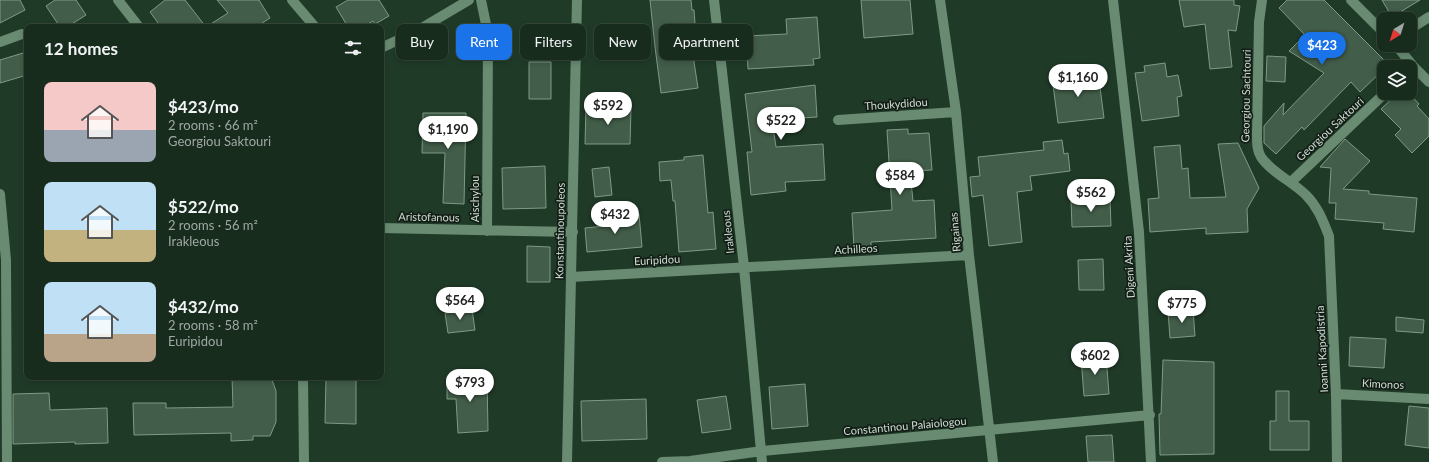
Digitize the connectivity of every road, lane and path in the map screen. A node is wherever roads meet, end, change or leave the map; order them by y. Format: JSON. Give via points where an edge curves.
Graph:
{"nodes":[{"id":1,"x":118,"y":0,"type":"edge"},
{"id":2,"x":292,"y":0,"type":"edge"},
{"id":3,"x":469,"y":0,"type":"edge"},
{"id":4,"x":481,"y":0,"type":"edge"},
{"id":5,"x":577,"y":0,"type":"edge"},
{"id":6,"x":714,"y":0,"type":"edge"},
{"id":7,"x":940,"y":0,"type":"edge"},
{"id":8,"x":1113,"y":0,"type":"edge"},
{"id":9,"x":1262,"y":0,"type":"edge"},
{"id":10,"x":1351,"y":0,"type":"edge"},
{"id":11,"x":1429,"y":17,"type":"edge"},
{"id":12,"x":137,"y":24,"type":"edge"},
{"id":13,"x":312,"y":24,"type":"edge"},
{"id":14,"x":1417,"y":25,"type":"edge"},
{"id":15,"x":1377,"y":26,"type":"edge"},
{"id":16,"x":22,"y":34,"type":"dead end"},
{"id":17,"x":0,"y":42,"type":"edge"},
{"id":18,"x":384,"y":47,"type":"edge"},
{"id":19,"x":1417,"y":72,"type":"edge"},
{"id":20,"x":1429,"y":82,"type":"edge"},
{"id":21,"x":1378,"y":100,"type":"edge"},
{"id":22,"x":956,"y":112,"type":"junction"},
{"id":23,"x":838,"y":120,"type":"dead end"},
{"id":24,"x":1291,"y":182,"type":"junction"},
{"id":25,"x":0,"y":194,"type":"edge"},
{"id":26,"x":384,"y":228,"type":"edge"},
{"id":27,"x":487,"y":231,"type":"junction"},
{"id":28,"x":573,"y":232,"type":"junction"},
{"id":29,"x":1329,"y":236,"type":"joint"},
{"id":30,"x":969,"y":255,"type":"junction"},
{"id":31,"x":744,"y":267,"type":"junction"},
{"id":32,"x":571,"y":277,"type":"junction"},
{"id":33,"x":303,"y":380,"type":"edge"},
{"id":34,"x":1336,"y":394,"type":"junction"},
{"id":35,"x":1429,"y":399,"type":"edge"},
{"id":36,"x":1150,"y":415,"type":"junction"},
{"id":37,"x":990,"y":430,"type":"junction"},
{"id":38,"x":762,"y":451,"type":"junction"},
{"id":39,"x":7,"y":462,"type":"edge"},
{"id":40,"x":304,"y":462,"type":"edge"},
{"id":41,"x":567,"y":462,"type":"edge"},
{"id":42,"x":662,"y":462,"type":"edge"},
{"id":43,"x":762,"y":462,"type":"edge"},
{"id":44,"x":993,"y":462,"type":"edge"},
{"id":45,"x":1151,"y":462,"type":"edge"},
{"id":46,"x":1337,"y":462,"type":"edge"}],
"edges":[{"from":1,"to":12,"type":"street"},
{"from":2,"to":13,"type":"street"},
{"from":3,"to":18,"type":"street","via":[[415,32]]},
{"from":4,"to":27,"type":"street","name":"Aischylou","via":[[488,34]]},
{"from":5,"to":28,"type":"street","name":"Konstantinoupoleos"},
{"from":6,"to":31,"type":"street","name":"Irakleous"},
{"from":7,"to":22,"type":"street","name":"Rigainas"},
{"from":8,"to":36,"type":"street","name":"Digeni Akrita","via":[[1139,232]]},
{"from":9,"to":24,"type":"street","name":"Georgiou Sachtouri","via":[[1259,22],[1258,148],[1260,157]]},
{"from":10,"to":15,"type":"street"},
{"from":11,"to":14,"type":"street"},
{"from":16,"to":17,"type":"street"},
{"from":19,"to":20,"type":"street"},
{"from":21,"to":24,"type":"street","name":"Georgiou Saktouri"},
{"from":22,"to":23,"type":"street","name":"Thoukydidou"},
{"from":22,"to":30,"type":"street","name":"Rigainas"},
{"from":24,"to":29,"type":"street","name":"Georgiou Sachtouri","via":[[1316,206]]},
{"from":25,"to":39,"type":"street","via":[[6,260]]},
{"from":26,"to":27,"type":"street","name":"Aristofanous"},
{"from":27,"to":28,"type":"street","name":"Aristofanous"},
{"from":28,"to":32,"type":"street","name":"Konstantinoupoleos"},
{"from":29,"to":34,"type":"street","name":"Ioanni Kapodistria"},
{"from":30,"to":31,"type":"street","name":"Achilleos"},
{"from":30,"to":37,"type":"street","name":"Rigainas"},
{"from":31,"to":32,"type":"street","name":"Euripidou"},
{"from":31,"to":38,"type":"street","name":"Irakleous"},
{"from":32,"to":41,"type":"street","name":"Konstantinoupoleos"},
{"from":33,"to":40,"type":"street"},
{"from":34,"to":35,"type":"street","name":"Kimonos"},
{"from":34,"to":46,"type":"street","name":"Ioanni Kapodistria"},
{"from":36,"to":37,"type":"street","name":"Constantinou Palaiologou"},
{"from":36,"to":45,"type":"street","name":"Digeni Akrita"},
{"from":37,"to":38,"type":"street","name":"Constantinou Palaiologou"},
{"from":37,"to":44,"type":"street","name":"Rigainas"},
{"from":38,"to":42,"type":"street","name":"Constantinou Palaiologou","via":[[690,461]]},
{"from":38,"to":43,"type":"street","name":"Irakleous"}]}
